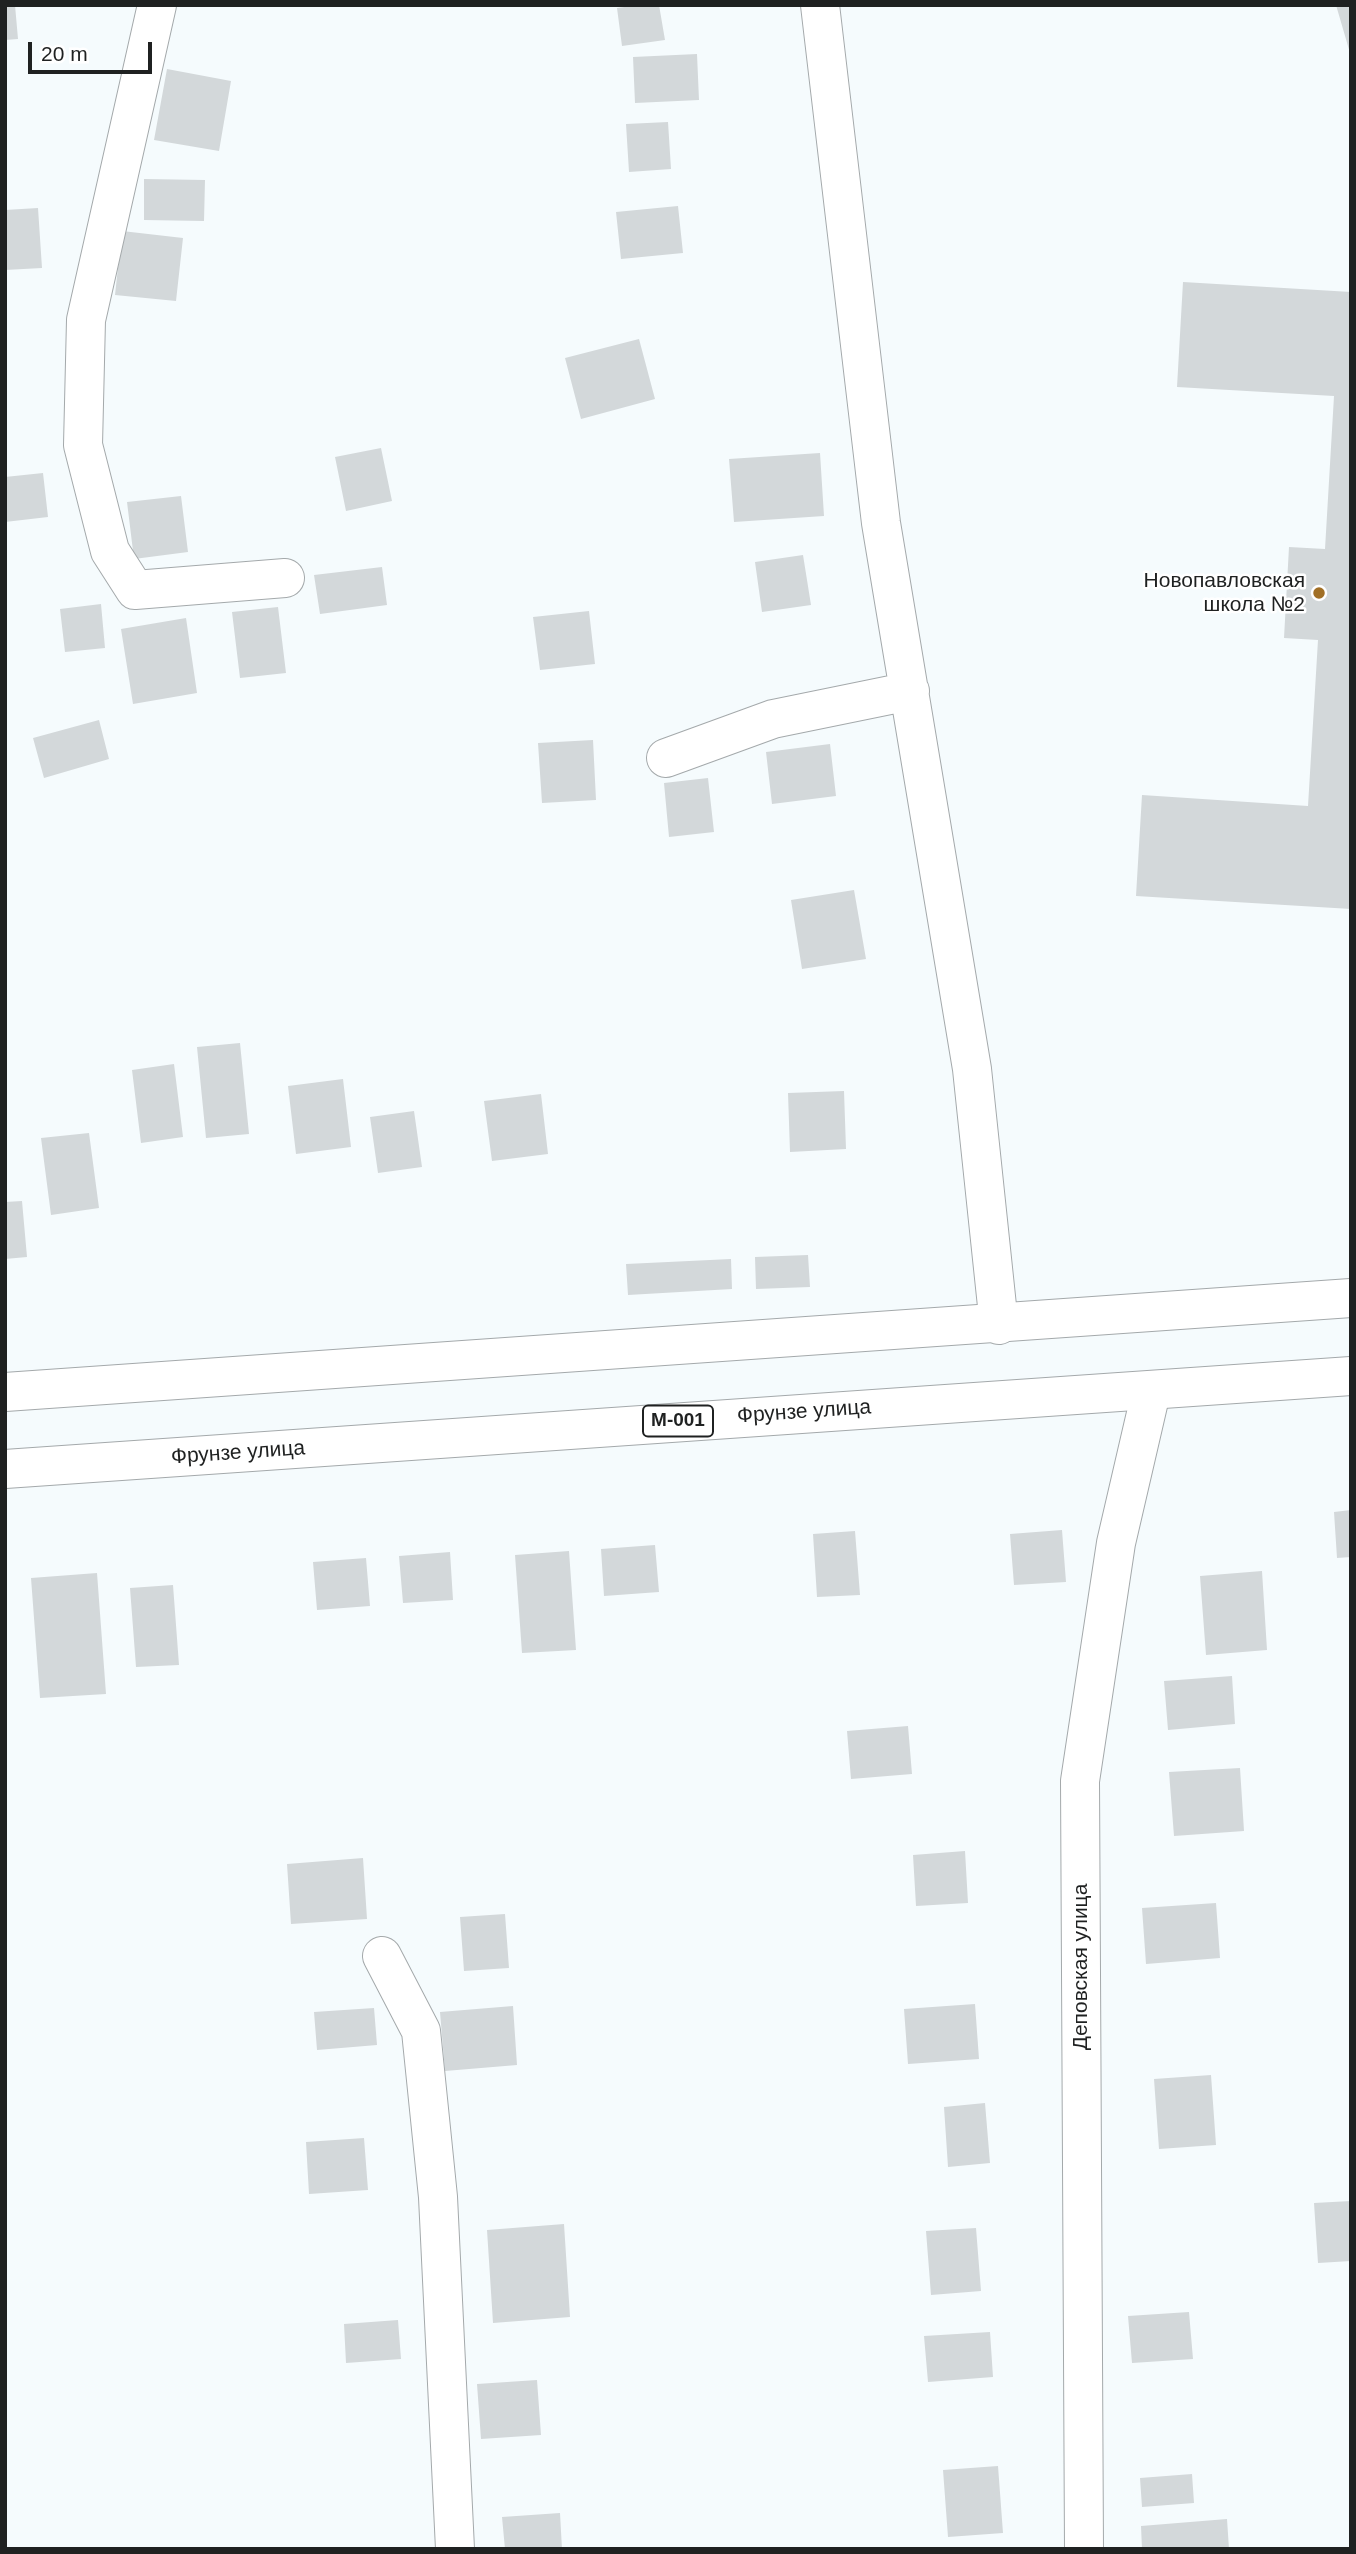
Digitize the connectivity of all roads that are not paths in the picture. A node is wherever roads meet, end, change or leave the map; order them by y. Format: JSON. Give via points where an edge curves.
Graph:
{"nodes":[{"id":1,"x":157,"y":5,"type":"edge"},
{"id":2,"x":820,"y":5,"type":"edge"},
{"id":3,"x":285,"y":578,"type":"dead end"},
{"id":4,"x":910,"y":691,"type":"junction"},
{"id":5,"x":666,"y":758,"type":"dead end"},
{"id":6,"x":1351,"y":1298,"type":"edge"},
{"id":7,"x":999,"y":1325,"type":"junction"},
{"id":8,"x":1351,"y":1376,"type":"edge"},
{"id":9,"x":5,"y":1392,"type":"edge"},
{"id":10,"x":1151,"y":1392,"type":"junction"},
{"id":11,"x":5,"y":1469,"type":"edge"},
{"id":12,"x":382,"y":1956,"type":"dead end"},
{"id":13,"x":455,"y":2549,"type":"edge"},
{"id":14,"x":1084,"y":2549,"type":"edge"}],
"edges":[{"from":1,"to":3,"type":"street","via":[[86,320],[83,445],[110,551],[135,590]]},
{"from":2,"to":4,"type":"street","via":[[881,523]]},
{"from":4,"to":5,"type":"street","via":[[773,719]]},
{"from":4,"to":7,"type":"street","via":[[972,1069]]},
{"from":6,"to":7,"type":"street"},
{"from":7,"to":9,"type":"street"},
{"from":8,"to":10,"type":"street","name":"Фрунзе улица","number":"M-001"},
{"from":10,"to":11,"type":"street","name":"Фрунзе улица","number":"M-001","via":[[998,1398]]},
{"from":10,"to":14,"type":"street","name":"Деповская улица","via":[[1116,1543],[1080,1781]]},
{"from":12,"to":13,"type":"street","via":[[421,2031],[438,2197]]}]}
